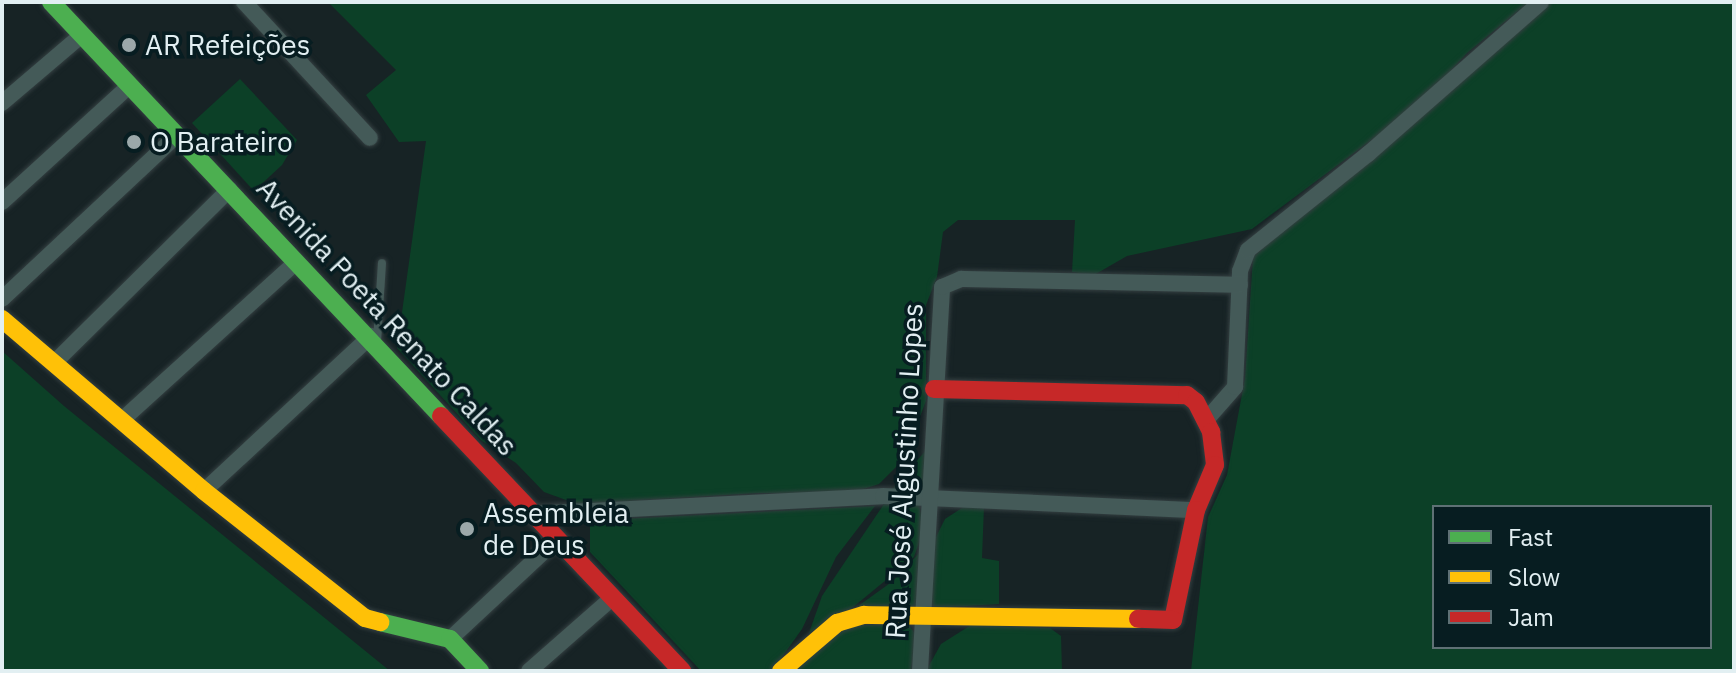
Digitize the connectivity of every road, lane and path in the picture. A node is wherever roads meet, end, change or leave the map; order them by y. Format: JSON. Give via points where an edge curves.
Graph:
{"nodes":[{"id":1,"x":51,"y":2,"type":"edge"},
{"id":2,"x":244,"y":2,"type":"edge"},
{"id":3,"x":1541,"y":2,"type":"edge"},
{"id":4,"x":82,"y":35,"type":"junction"},
{"id":5,"x":130,"y":85,"type":"junction"},
{"id":6,"x":2,"y":103,"type":"edge"},
{"id":7,"x":177,"y":135,"type":"junction"},
{"id":8,"x":370,"y":138,"type":"dead end"},
{"id":9,"x":230,"y":189,"type":"junction"},
{"id":10,"x":2,"y":202,"type":"edge"},
{"id":11,"x":296,"y":262,"type":"junction"},
{"id":12,"x":382,"y":263,"type":"dead end"},
{"id":13,"x":1240,"y":285,"type":"junction"},
{"id":14,"x":2,"y":299,"type":"edge"},
{"id":15,"x":2,"y":319,"type":"edge"},
{"id":16,"x":374,"y":340,"type":"junction"},
{"id":17,"x":54,"y":363,"type":"junction"},
{"id":18,"x":934,"y":389,"type":"junction"},
{"id":19,"x":1207,"y":419,"type":"junction"},
{"id":20,"x":122,"y":420,"type":"junction"},
{"id":21,"x":204,"y":491,"type":"junction"},
{"id":22,"x":929,"y":497,"type":"junction"},
{"id":23,"x":1196,"y":510,"type":"junction"},
{"id":24,"x":531,"y":514,"type":"junction"},
{"id":25,"x":556,"y":540,"type":"junction"},
{"id":26,"x":612,"y":598,"type":"junction"},
{"id":27,"x":923,"y":617,"type":"junction"},
{"id":28,"x":450,"y":639,"type":"junction"},
{"id":29,"x":672,"y":668,"type":"edge"},
{"id":30,"x":480,"y":671,"type":"edge"},
{"id":31,"x":529,"y":671,"type":"edge"},
{"id":32,"x":781,"y":671,"type":"edge"},
{"id":33,"x":920,"y":671,"type":"edge"}],
"edges":[{"from":1,"to":4,"type":"street","name":"Avenida Poeta Renato Caldas"},
{"from":2,"to":8,"type":"street"},
{"from":3,"to":13,"type":"street","via":[[1368,154],[1257,240],[1241,260]]},
{"from":4,"to":5,"type":"street","name":"Avenida Poeta Renato Caldas"},
{"from":4,"to":6,"type":"street"},
{"from":5,"to":7,"type":"street","name":"Avenida Poeta Renato Caldas"},
{"from":5,"to":10,"type":"street"},
{"from":7,"to":9,"type":"street","name":"Avenida Poeta Renato Caldas"},
{"from":7,"to":14,"type":"street"},
{"from":9,"to":11,"type":"street","name":"Avenida Poeta Renato Caldas"},
{"from":9,"to":17,"type":"street"},
{"from":11,"to":16,"type":"street","name":"Avenida Poeta Renato Caldas"},
{"from":11,"to":20,"type":"street"},
{"from":12,"to":16,"type":"lane"},
{"from":13,"to":18,"type":"street","name":"Rua José Algustinho Lopes","via":[[949,282],[938,295]]},
{"from":13,"to":19,"type":"street","via":[[1235,387]]},
{"from":15,"to":17,"type":"street"},
{"from":16,"to":21,"type":"street"},
{"from":16,"to":24,"type":"street","name":"Avenida Poeta Renato Caldas"},
{"from":17,"to":20,"type":"street"},
{"from":18,"to":19,"type":"street","via":[[1187,395]]},
{"from":18,"to":22,"type":"street","name":"Rua José Algustinho Lopes"},
{"from":19,"to":23,"type":"street","via":[[1215,465]]},
{"from":20,"to":21,"type":"street"},
{"from":21,"to":28,"type":"street","via":[[365,618]]},
{"from":22,"to":23,"type":"street"},
{"from":22,"to":24,"type":"street"},
{"from":22,"to":27,"type":"street","name":"Rua José Algustinho Lopes"},
{"from":23,"to":27,"type":"street","via":[[1173,620]]},
{"from":24,"to":25,"type":"street","name":"Avenida Poeta Renato Caldas"},
{"from":25,"to":26,"type":"street","name":"Avenida Poeta Renato Caldas"},
{"from":25,"to":28,"type":"street"},
{"from":26,"to":29,"type":"street","name":"Avenida Poeta Renato Caldas"},
{"from":26,"to":31,"type":"street"},
{"from":27,"to":32,"type":"street","via":[[849,617]]},
{"from":27,"to":33,"type":"street","name":"Rua José Algustinho Lopes"},
{"from":28,"to":30,"type":"street"}]}
